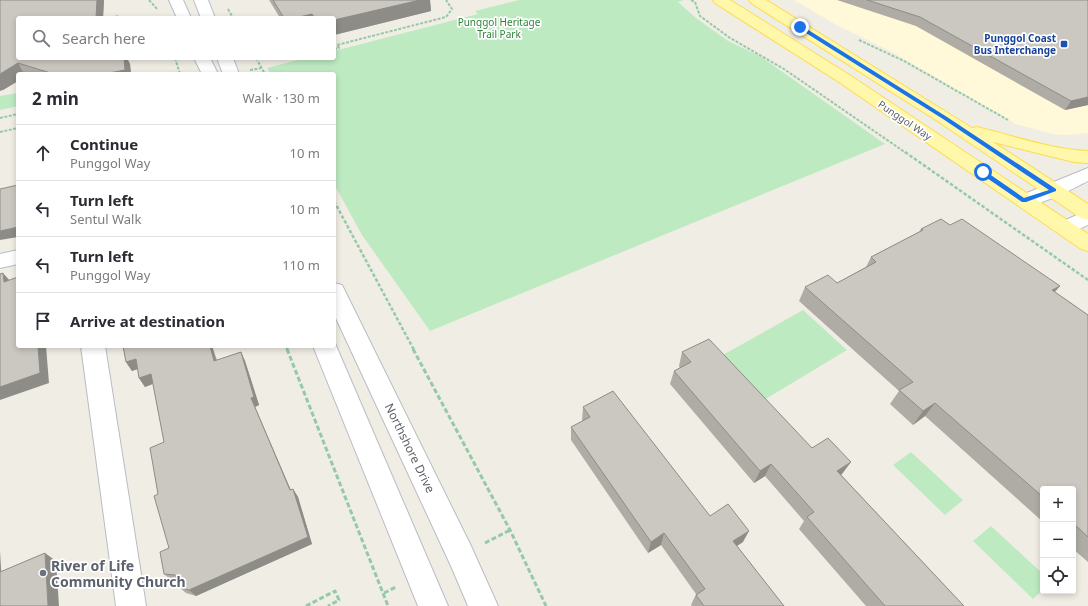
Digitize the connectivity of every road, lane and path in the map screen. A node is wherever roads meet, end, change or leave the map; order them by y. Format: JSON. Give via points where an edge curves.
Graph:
{"nodes":[{"id":1,"x":149,"y":0,"type":"edge"},
{"id":2,"x":176,"y":0,"type":"edge"},
{"id":3,"x":201,"y":0,"type":"edge"},
{"id":4,"x":446,"y":0,"type":"edge"},
{"id":5,"x":691,"y":0,"type":"edge"},
{"id":6,"x":756,"y":0,"type":"edge"},
{"id":7,"x":722,"y":1,"type":"edge"},
{"id":8,"x":159,"y":12,"type":"dead end"},
{"id":9,"x":183,"y":16,"type":"edge"},
{"id":10,"x":207,"y":16,"type":"edge"},
{"id":11,"x":859,"y":40,"type":"dead end"},
{"id":12,"x":336,"y":49,"type":"edge"},
{"id":13,"x":176,"y":60,"type":"edge"},
{"id":14,"x":203,"y":60,"type":"edge"},
{"id":15,"x":226,"y":60,"type":"edge"},
{"id":16,"x":257,"y":60,"type":"edge"},
{"id":17,"x":179,"y":72,"type":"edge"},
{"id":18,"x":209,"y":72,"type":"edge"},
{"id":19,"x":230,"y":72,"type":"edge"},
{"id":20,"x":264,"y":72,"type":"edge"},
{"id":21,"x":16,"y":114,"type":"edge"},
{"id":22,"x":0,"y":118,"type":"edge"},
{"id":23,"x":945,"y":118,"type":"junction"},
{"id":24,"x":1011,"y":122,"type":"dead end"},
{"id":25,"x":16,"y":128,"type":"edge"},
{"id":26,"x":0,"y":132,"type":"edge"},
{"id":27,"x":1088,"y":157,"type":"edge"},
{"id":28,"x":1088,"y":174,"type":"edge"},
{"id":29,"x":1054,"y":190,"type":"junction"},
{"id":30,"x":1024,"y":201,"type":"junction"},
{"id":31,"x":336,"y":205,"type":"edge"},
{"id":32,"x":1088,"y":213,"type":"edge"},
{"id":33,"x":1088,"y":216,"type":"edge"},
{"id":34,"x":1066,"y":228,"type":"junction"},
{"id":35,"x":1088,"y":244,"type":"edge"},
{"id":36,"x":16,"y":257,"type":"edge"},
{"id":37,"x":0,"y":261,"type":"edge"},
{"id":38,"x":1088,"y":280,"type":"edge"},
{"id":39,"x":336,"y":295,"type":"edge"},
{"id":40,"x":93,"y":348,"type":"edge"},
{"id":41,"x":287,"y":348,"type":"edge"},
{"id":42,"x":326,"y":348,"type":"edge"},
{"id":43,"x":132,"y":606,"type":"edge"},
{"id":44,"x":306,"y":606,"type":"edge"},
{"id":45,"x":328,"y":606,"type":"edge"},
{"id":46,"x":388,"y":606,"type":"edge"},
{"id":47,"x":433,"y":606,"type":"edge"},
{"id":48,"x":483,"y":606,"type":"edge"},
{"id":49,"x":546,"y":606,"type":"edge"}],
"edges":[{"from":1,"to":8,"type":"path"},
{"from":2,"to":9,"type":"street"},
{"from":3,"to":10,"type":"street"},
{"from":4,"to":12,"type":"path","via":[[452,9],[446,17],[337,45],[339,48]]},
{"from":5,"to":38,"type":"path","via":[[695,2],[700,16],[730,38],[791,73]]},
{"from":6,"to":23,"type":"main road","name":"Punggol Way"},
{"from":7,"to":30,"type":"main road","name":"Punggol Way","via":[[845,79]]},
{"from":11,"to":24,"type":"path","via":[[904,62]]},
{"from":13,"to":17,"type":"path"},
{"from":14,"to":18,"type":"street"},
{"from":15,"to":19,"type":"street"},
{"from":16,"to":20,"type":"path"},
{"from":21,"to":22,"type":"path"},
{"from":23,"to":27,"type":"main road","via":[[984,135]]},
{"from":23,"to":29,"type":"main road","name":"Punggol Way"},
{"from":25,"to":26,"type":"path"},
{"from":28,"to":29,"type":"street"},
{"from":29,"to":30,"type":"street"},
{"from":29,"to":32,"type":"main road","name":"Punggol Way"},
{"from":30,"to":34,"type":"main road","name":"Punggol Way"},
{"from":31,"to":49,"type":"path","via":[[510,530]]},
{"from":33,"to":34,"type":"street"},
{"from":34,"to":35,"type":"main road","name":"Punggol Way"},
{"from":36,"to":37,"type":"street"},
{"from":39,"to":48,"type":"street","name":"Northshore Drive","via":[[458,548]]},
{"from":40,"to":43,"type":"street"},
{"from":41,"to":46,"type":"path"},
{"from":42,"to":47,"type":"street"},
{"from":44,"to":45,"type":"path","via":[[335,591],[339,600]]}]}
